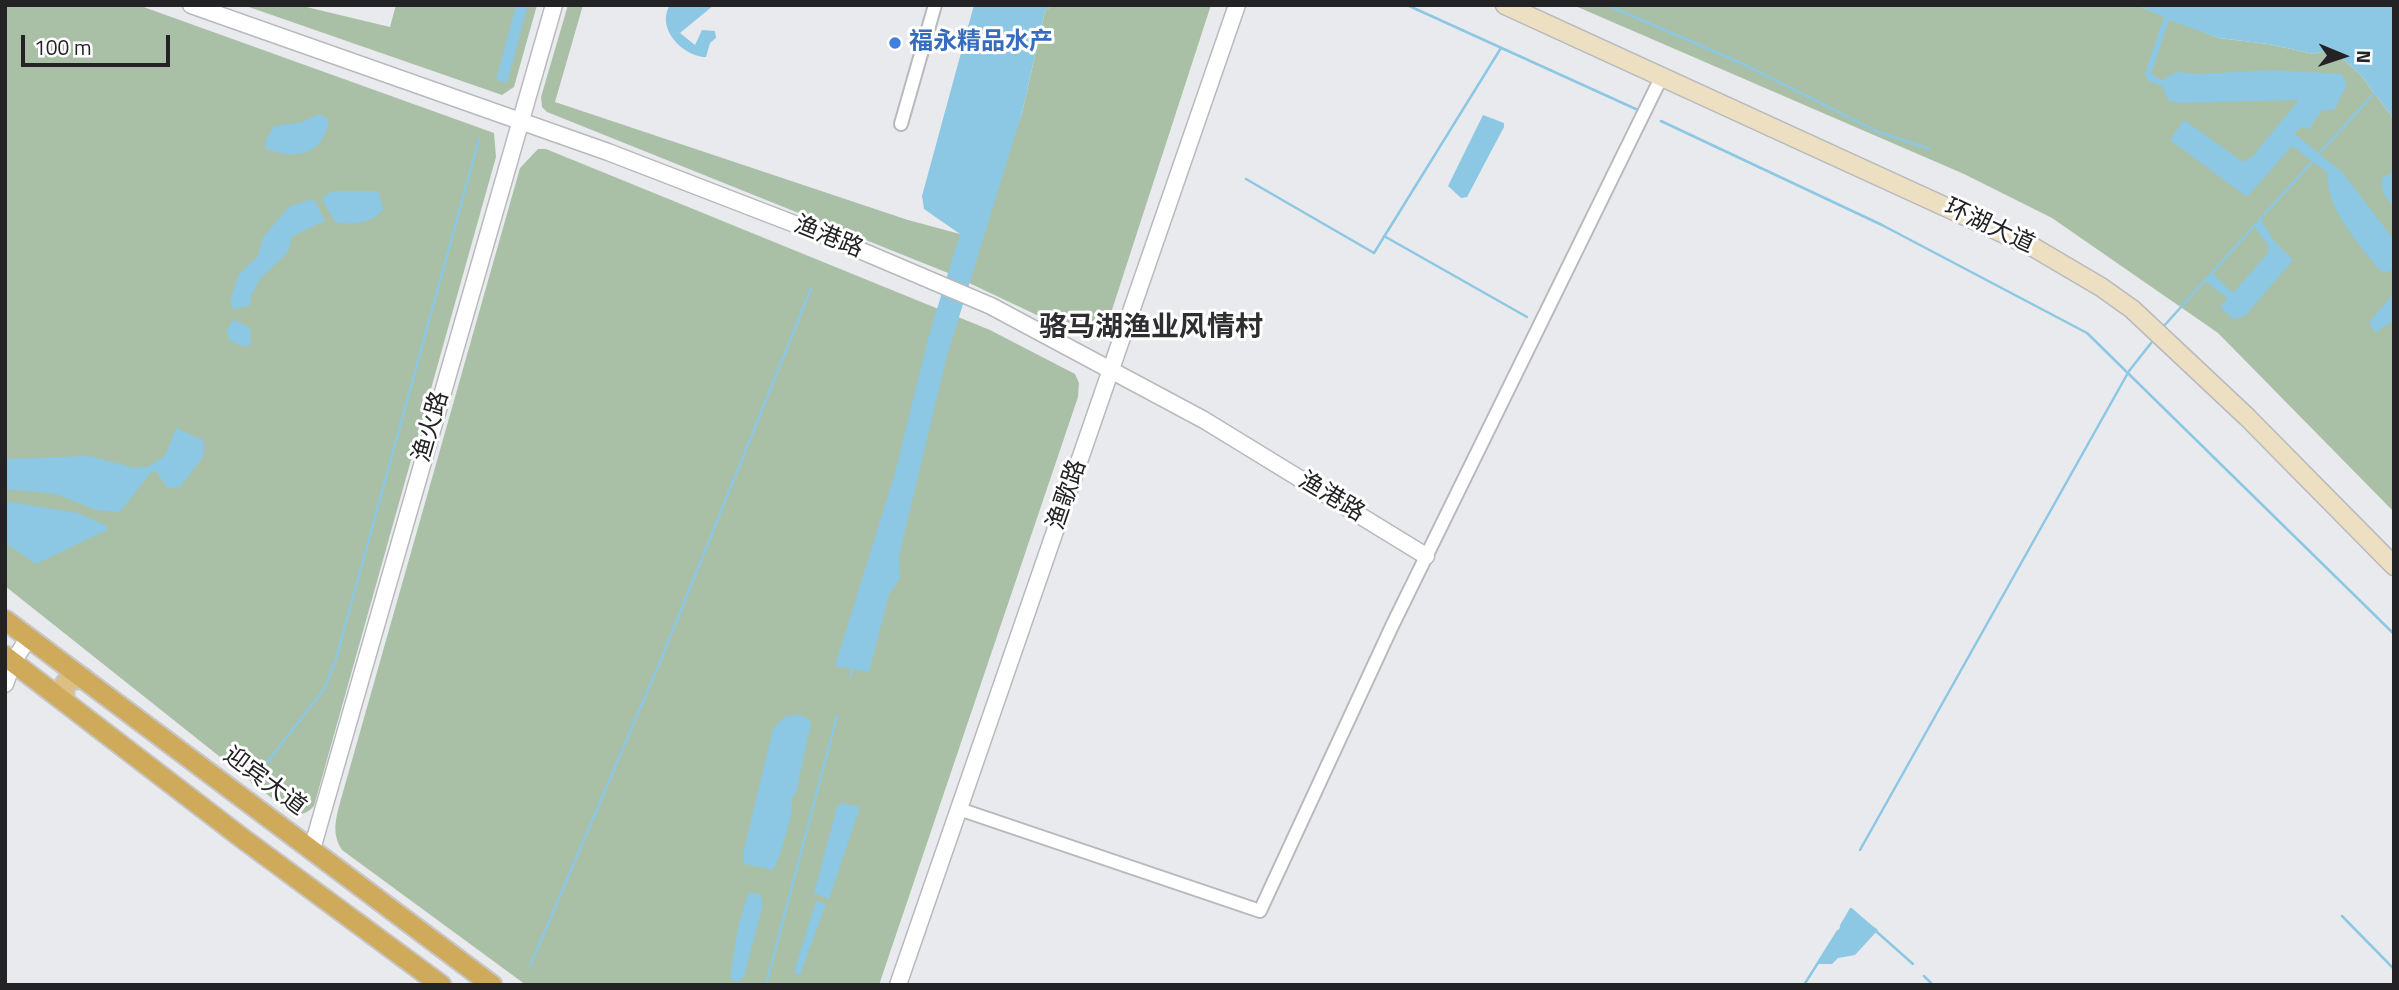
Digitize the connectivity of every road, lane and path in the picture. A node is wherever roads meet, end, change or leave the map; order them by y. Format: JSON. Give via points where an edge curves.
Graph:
{"nodes":[{"id":1,"x":191,"y":5,"type":"edge"},
{"id":2,"x":554,"y":5,"type":"edge"},
{"id":3,"x":935,"y":5,"type":"edge"},
{"id":4,"x":1237,"y":5,"type":"edge"},
{"id":5,"x":1505,"y":5,"type":"edge"},
{"id":6,"x":1661,"y":78,"type":"junction"},
{"id":7,"x":520,"y":121,"type":"junction"},
{"id":8,"x":901,"y":124,"type":"dead end"},
{"id":9,"x":1111,"y":369,"type":"junction"},
{"id":10,"x":1426,"y":556,"type":"junction"},
{"id":11,"x":2394,"y":566,"type":"edge"},
{"id":12,"x":5,"y":620,"type":"edge"},
{"id":13,"x":29,"y":637,"type":"junction"},
{"id":14,"x":9,"y":659,"type":"edge"},
{"id":15,"x":83,"y":678,"type":"junction"},
{"id":16,"x":5,"y":684,"type":"edge"},
{"id":17,"x":64,"y":701,"type":"junction"},
{"id":18,"x":959,"y":809,"type":"junction"},
{"id":19,"x":312,"y":849,"type":"junction"},
{"id":20,"x":441,"y":985,"type":"edge"},
{"id":21,"x":492,"y":985,"type":"edge"},
{"id":22,"x":898,"y":985,"type":"edge"}],
"edges":[{"from":1,"to":7,"type":"street","name":"渔港路"},
{"from":2,"to":7,"type":"street","name":"渔火路"},
{"from":3,"to":8,"type":"street"},
{"from":4,"to":9,"type":"street","name":"渔歌路"},
{"from":5,"to":6,"type":"main road","name":"环湖大道"},
{"from":6,"to":10,"type":"street"},
{"from":6,"to":11,"type":"main road","name":"环湖大道","via":[[2033,247],[2101,287],[2247,417]]},
{"from":7,"to":9,"type":"street","name":"渔港路","via":[[836,240],[991,306]]},
{"from":7,"to":19,"type":"street","name":"渔火路"},
{"from":9,"to":10,"type":"street","name":"渔港路","via":[[1204,420]]},
{"from":9,"to":18,"type":"street","name":"渔歌路"},
{"from":10,"to":18,"type":"street","via":[[1260,911]]},
{"from":12,"to":13,"type":"highway","name":"迎宾大道"},
{"from":13,"to":14,"type":"street"},
{"from":13,"to":15,"type":"highway","name":"迎宾大道"},
{"from":14,"to":16,"type":"street"},
{"from":14,"to":17,"type":"highway"},
{"from":15,"to":17,"type":"main road","via":[[68,680]]},
{"from":15,"to":19,"type":"highway","name":"迎宾大道"},
{"from":17,"to":20,"type":"highway"},
{"from":18,"to":22,"type":"street","name":"渔歌路"},
{"from":19,"to":21,"type":"highway","name":"迎宾大道"}]}
